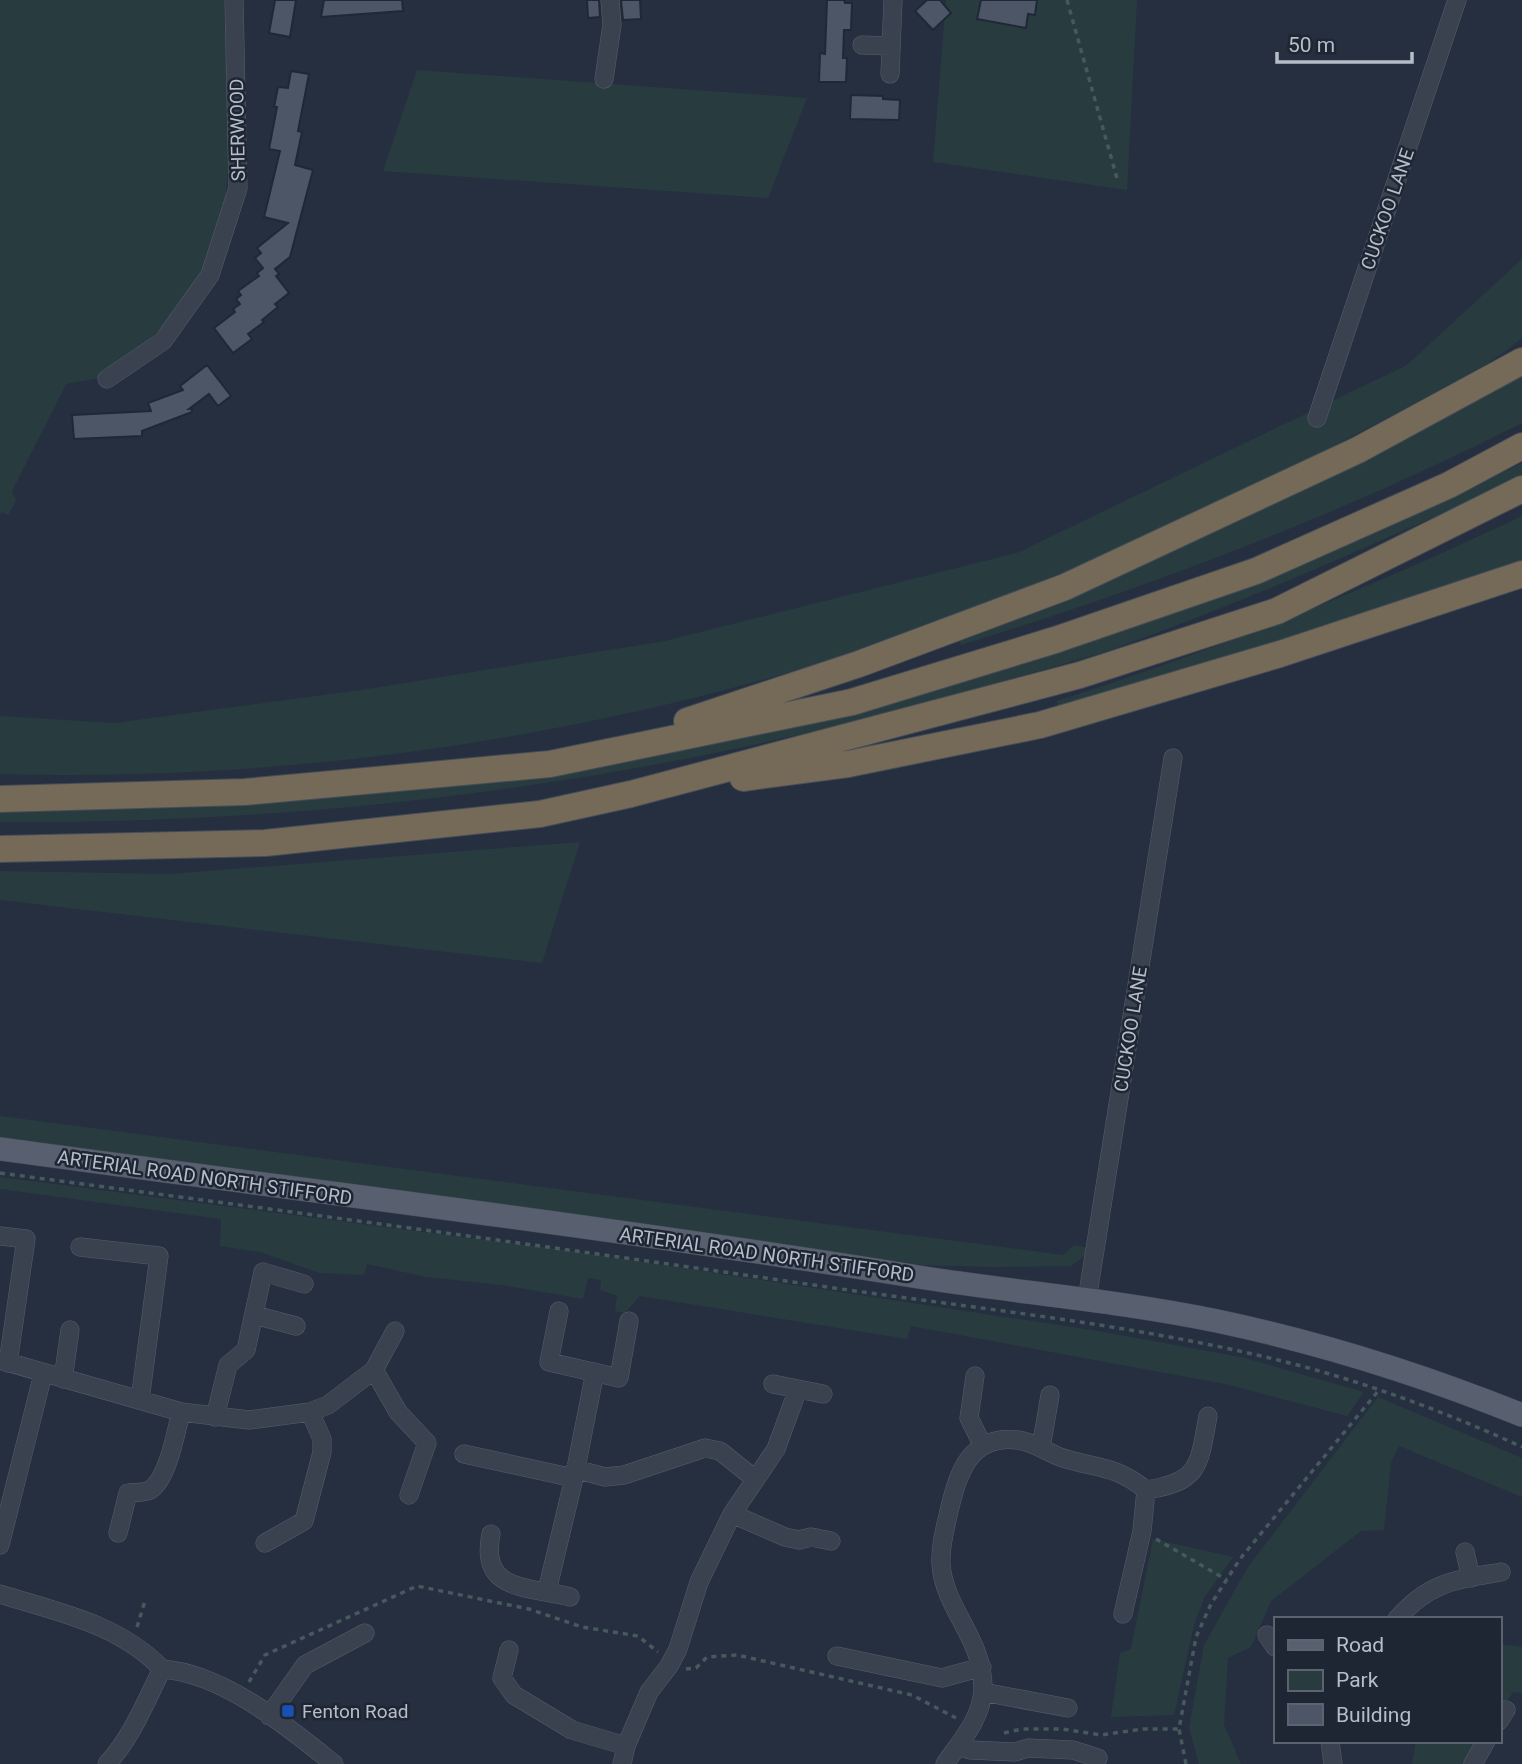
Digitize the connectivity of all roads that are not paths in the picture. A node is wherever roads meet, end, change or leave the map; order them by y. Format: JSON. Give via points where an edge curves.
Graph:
{"nodes":[{"id":1,"x":234,"y":0,"type":"edge"},
{"id":2,"x":610,"y":0,"type":"edge"},
{"id":3,"x":893,"y":0,"type":"edge"},
{"id":4,"x":1457,"y":0,"type":"edge"},
{"id":5,"x":862,"y":45,"type":"dead end"},
{"id":6,"x":891,"y":46,"type":"junction"},
{"id":7,"x":890,"y":74,"type":"dead end"},
{"id":8,"x":604,"y":79,"type":"dead end"},
{"id":9,"x":1522,"y":361,"type":"edge"},
{"id":10,"x":107,"y":379,"type":"dead end"},
{"id":11,"x":1317,"y":418,"type":"dead end"},
{"id":12,"x":1522,"y":446,"type":"edge"},
{"id":13,"x":1522,"y":489,"type":"edge"},
{"id":14,"x":1522,"y":574,"type":"edge"},
{"id":15,"x":1174,"y":758,"type":"dead end"},
{"id":16,"x":550,"y":764,"type":"junction"},
{"id":17,"x":631,"y":794,"type":"junction"},
{"id":18,"x":0,"y":799,"type":"edge"},
{"id":19,"x":0,"y":849,"type":"edge"},
{"id":20,"x":0,"y":1149,"type":"edge"},
{"id":21,"x":0,"y":1236,"type":"edge"},
{"id":22,"x":80,"y":1247,"type":"dead end"},
{"id":23,"x":304,"y":1284,"type":"dead end"},
{"id":24,"x":1087,"y":1300,"type":"junction"},
{"id":25,"x":559,"y":1311,"type":"dead end"},
{"id":26,"x":254,"y":1315,"type":"junction"},
{"id":27,"x":629,"y":1321,"type":"dead end"},
{"id":28,"x":296,"y":1326,"type":"dead end"},
{"id":29,"x":70,"y":1330,"type":"dead end"},
{"id":30,"x":396,"y":1331,"type":"dead end"},
{"id":31,"x":4,"y":1362,"type":"edge"},
{"id":32,"x":374,"y":1370,"type":"junction"},
{"id":33,"x":595,"y":1372,"type":"junction"},
{"id":34,"x":43,"y":1374,"type":"junction"},
{"id":35,"x":975,"y":1376,"type":"dead end"},
{"id":36,"x":63,"y":1379,"type":"junction"},
{"id":37,"x":773,"y":1384,"type":"dead end"},
{"id":38,"x":798,"y":1390,"type":"junction"},
{"id":39,"x":823,"y":1394,"type":"dead end"},
{"id":40,"x":1051,"y":1395,"type":"dead end"},
{"id":41,"x":140,"y":1400,"type":"junction"},
{"id":42,"x":181,"y":1412,"type":"junction"},
{"id":43,"x":310,"y":1412,"type":"junction"},
{"id":44,"x":1522,"y":1415,"type":"edge"},
{"id":45,"x":1208,"y":1416,"type":"dead end"},
{"id":46,"x":215,"y":1417,"type":"junction"},
{"id":47,"x":983,"y":1446,"type":"junction"},
{"id":48,"x":1041,"y":1448,"type":"junction"},
{"id":49,"x":464,"y":1454,"type":"dead end"},
{"id":50,"x":575,"y":1473,"type":"junction"},
{"id":51,"x":755,"y":1479,"type":"junction"},
{"id":52,"x":1146,"y":1490,"type":"junction"},
{"id":53,"x":409,"y":1495,"type":"dead end"},
{"id":54,"x":732,"y":1514,"type":"junction"},
{"id":55,"x":118,"y":1533,"type":"dead end"},
{"id":56,"x":491,"y":1534,"type":"dead end"},
{"id":57,"x":831,"y":1541,"type":"dead end"},
{"id":58,"x":265,"y":1543,"type":"dead end"},
{"id":59,"x":0,"y":1545,"type":"edge"},
{"id":60,"x":1465,"y":1552,"type":"dead end"},
{"id":61,"x":1501,"y":1572,"type":"dead end"},
{"id":62,"x":1471,"y":1578,"type":"junction"},
{"id":63,"x":547,"y":1591,"type":"junction"},
{"id":64,"x":0,"y":1594,"type":"edge"},
{"id":65,"x":570,"y":1597,"type":"dead end"},
{"id":66,"x":1123,"y":1614,"type":"dead end"},
{"id":67,"x":1399,"y":1617,"type":"edge"},
{"id":68,"x":365,"y":1633,"type":"dead end"},
{"id":69,"x":509,"y":1650,"type":"dead end"},
{"id":70,"x":837,"y":1656,"type":"dead end"},
{"id":71,"x":982,"y":1667,"type":"junction"},
{"id":72,"x":162,"y":1669,"type":"junction"},
{"id":73,"x":983,"y":1692,"type":"junction"},
{"id":74,"x":1069,"y":1708,"type":"dead end"},
{"id":75,"x":268,"y":1716,"type":"junction"},
{"id":76,"x":1330,"y":1743,"type":"edge"},
{"id":77,"x":1485,"y":1743,"type":"edge"},
{"id":78,"x":626,"y":1746,"type":"junction"},
{"id":79,"x":958,"y":1746,"type":"junction"},
{"id":80,"x":1098,"y":1758,"type":"dead end"},
{"id":81,"x":107,"y":1764,"type":"edge"},
{"id":82,"x":334,"y":1764,"type":"edge"},
{"id":83,"x":622,"y":1764,"type":"edge"},
{"id":84,"x":945,"y":1764,"type":"edge"},
{"id":85,"x":1333,"y":1764,"type":"edge"},
{"id":86,"x":1473,"y":1764,"type":"edge"}],
"edges":[{"from":1,"to":10,"type":"street","name":"SHERWOOD","via":[[238,188],[210,275],[163,341]]},
{"from":2,"to":8,"type":"street"},
{"from":3,"to":6,"type":"street"},
{"from":4,"to":11,"type":"street","name":"CUCKOO LANE"},
{"from":5,"to":6,"type":"street"},
{"from":6,"to":7,"type":"street"},
{"from":9,"to":16,"type":"highway","via":[[1358,450],[1065,587],[859,664]]},
{"from":12,"to":16,"type":"highway","via":[[1449,485],[1256,571],[1055,640],[852,702]]},
{"from":13,"to":17,"type":"highway","via":[[1277,611],[1080,675]]},
{"from":14,"to":17,"type":"highway","via":[[1280,654],[1040,725],[848,764]]},
{"from":15,"to":24,"type":"street","name":"CUCKOO LANE"},
{"from":16,"to":18,"type":"highway","via":[[245,792]]},
{"from":17,"to":19,"type":"highway","via":[[540,814],[265,843]]},
{"from":20,"to":24,"type":"main road","name":"ARTERIAL ROAD NORTH STIFFORD"},
{"from":21,"to":31,"type":"street","via":[[26,1239]]},
{"from":22,"to":41,"type":"street","via":[[159,1256]]},
{"from":23,"to":26,"type":"street","via":[[263,1272]]},
{"from":24,"to":44,"type":"main road","name":"ARTERIAL ROAD NORTH STIFFORD","via":[[1293,1339],[1414,1374]]},
{"from":25,"to":33,"type":"street","via":[[549,1362]]},
{"from":26,"to":28,"type":"street"},
{"from":26,"to":46,"type":"street","via":[[246,1350],[228,1365]]},
{"from":27,"to":33,"type":"street","via":[[619,1378]]},
{"from":29,"to":36,"type":"street"},
{"from":30,"to":32,"type":"street"},
{"from":31,"to":34,"type":"street"},
{"from":32,"to":43,"type":"street","via":[[328,1405]]},
{"from":32,"to":53,"type":"street","via":[[398,1412],[427,1443]]},
{"from":33,"to":50,"type":"street"},
{"from":34,"to":36,"type":"street"},
{"from":34,"to":59,"type":"street"},
{"from":35,"to":47,"type":"street","via":[[968,1418]]},
{"from":36,"to":41,"type":"street"},
{"from":37,"to":38,"type":"street"},
{"from":38,"to":39,"type":"street"},
{"from":38,"to":51,"type":"street","via":[[776,1449]]},
{"from":40,"to":48,"type":"street"},
{"from":41,"to":42,"type":"street"},
{"from":42,"to":46,"type":"street"},
{"from":42,"to":55,"type":"street","via":[[158,1482],[150,1490],[128,1493]]},
{"from":43,"to":46,"type":"street","via":[[249,1420]]},
{"from":43,"to":58,"type":"street","via":[[322,1439],[322,1452],[309,1527]]},
{"from":45,"to":52,"type":"street","via":[[1199,1462],[1192,1471],[1165,1487]]},
{"from":47,"to":48,"type":"street","via":[[1019,1440]]},
{"from":47,"to":71,"type":"street","via":[[958,1475],[941,1545],[945,1585]]},
{"from":48,"to":52,"type":"street","via":[[1117,1470]]},
{"from":49,"to":50,"type":"street"},
{"from":50,"to":51,"type":"street","via":[[624,1475],[697,1450],[713,1449]]},
{"from":50,"to":63,"type":"street"},
{"from":51,"to":54,"type":"street"},
{"from":52,"to":66,"type":"street","via":[[1142,1531]]},
{"from":54,"to":57,"type":"street","via":[[785,1537]]},
{"from":54,"to":78,"type":"street","via":[[699,1582],[674,1658],[649,1692]]},
{"from":56,"to":63,"type":"street","via":[[487,1552],[491,1569],[505,1582]]},
{"from":60,"to":62,"type":"street"},
{"from":61,"to":62,"type":"street"},
{"from":62,"to":67,"type":"street","via":[[1434,1588],[1412,1601]]},
{"from":63,"to":65,"type":"street"},
{"from":64,"to":72,"type":"street","via":[[89,1621],[147,1653]]},
{"from":68,"to":75,"type":"street","via":[[305,1665]]},
{"from":69,"to":78,"type":"street","via":[[502,1678],[514,1695],[572,1730]]},
{"from":70,"to":71,"type":"street","via":[[942,1678]]},
{"from":71,"to":73,"type":"street"},
{"from":72,"to":75,"type":"street","via":[[182,1670],[207,1680]]},
{"from":72,"to":81,"type":"street","via":[[118,1753]]},
{"from":73,"to":74,"type":"street"},
{"from":73,"to":79,"type":"street","via":[[977,1714]]},
{"from":75,"to":82,"type":"street"},
{"from":76,"to":85,"type":"street"},
{"from":77,"to":86,"type":"street"},
{"from":78,"to":83,"type":"street"},
{"from":79,"to":80,"type":"street","via":[[1015,1752],[1028,1748],[1073,1750]]},
{"from":79,"to":84,"type":"street"}]}
